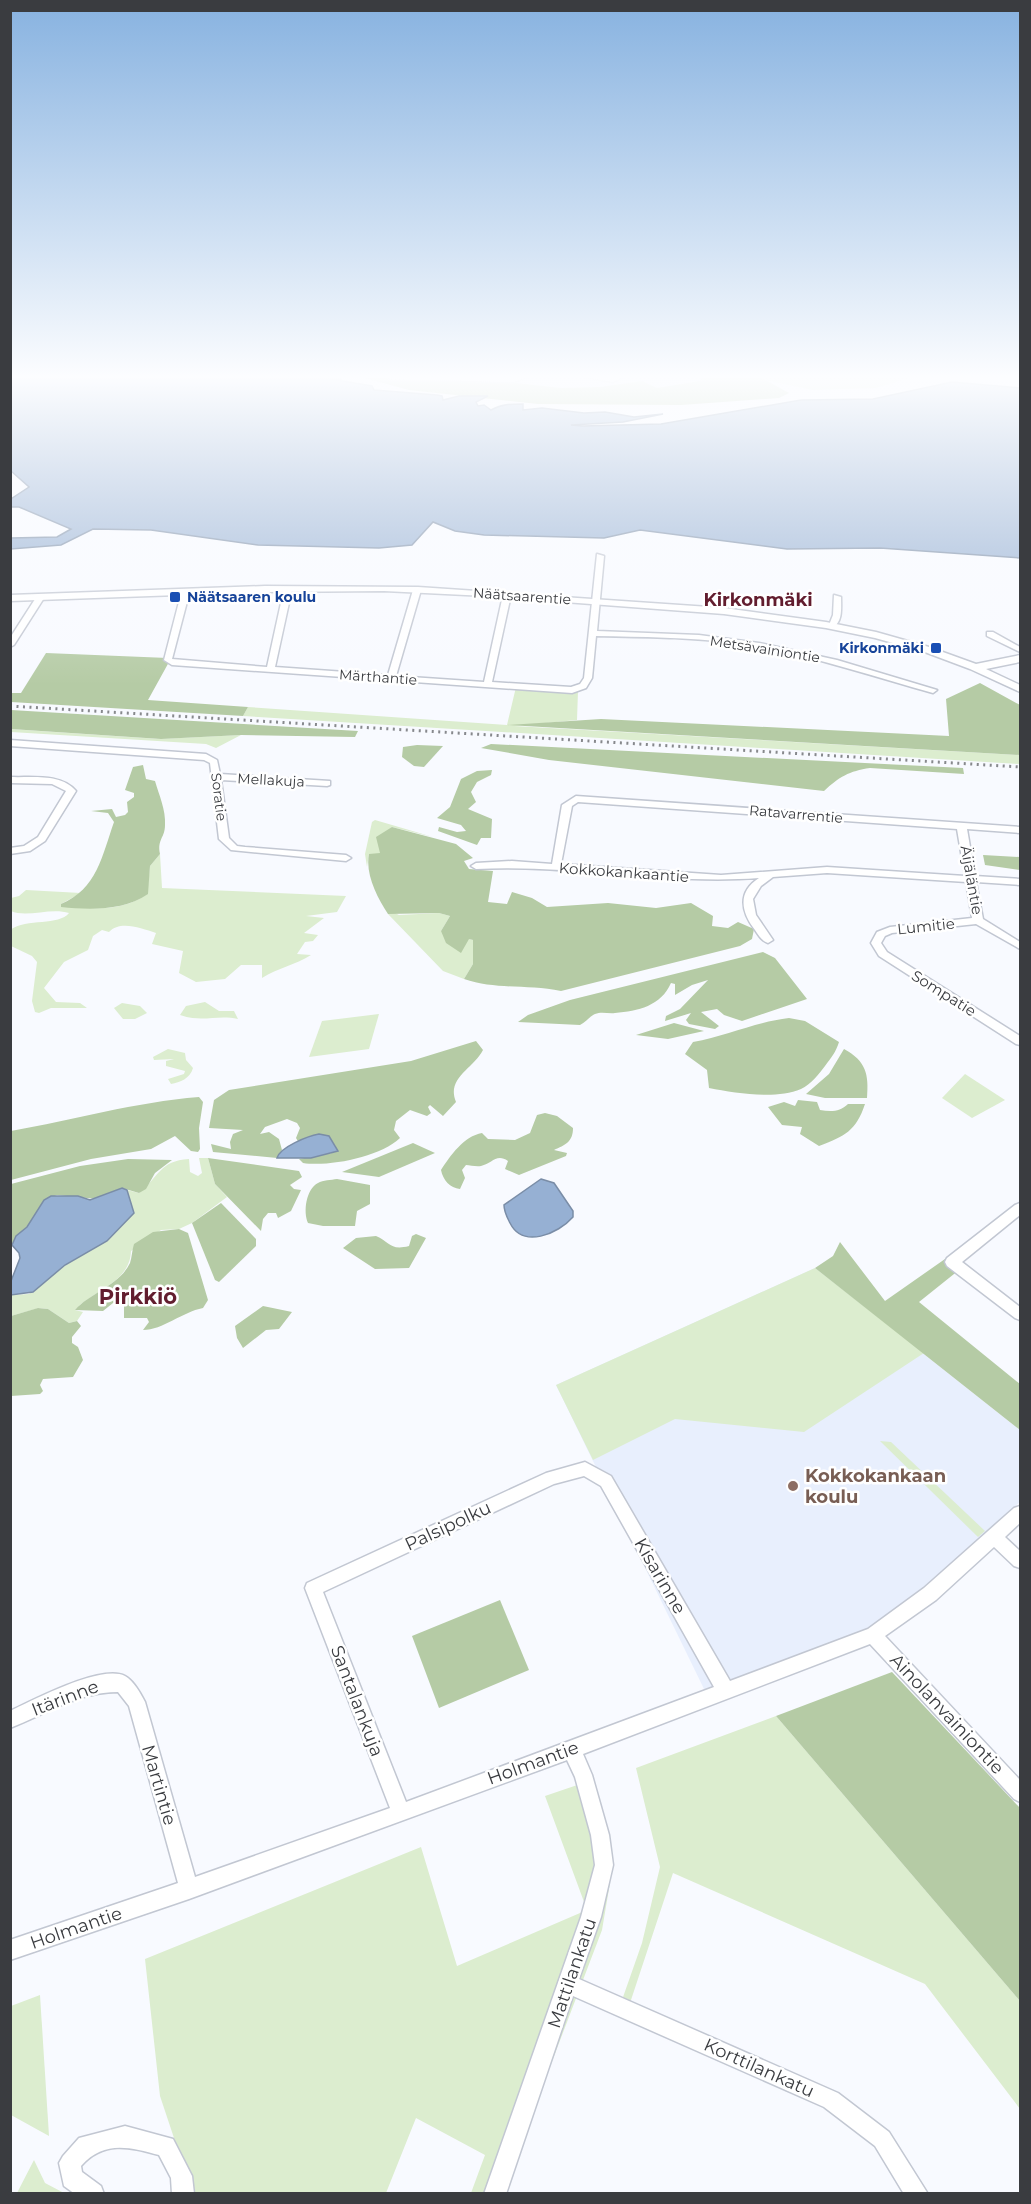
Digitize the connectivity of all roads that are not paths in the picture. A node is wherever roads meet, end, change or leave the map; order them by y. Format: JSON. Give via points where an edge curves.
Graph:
{"nodes":[{"id":1,"x":600,"y":556,"type":"dead end"},
{"id":2,"x":288,"y":589,"type":"junction"},
{"id":3,"x":417,"y":590,"type":"junction"},
{"id":4,"x":185,"y":594,"type":"junction"},
{"id":5,"x":507,"y":595,"type":"junction"},
{"id":6,"x":837,"y":597,"type":"dead end"},
{"id":7,"x":10,"y":598,"type":"edge"},
{"id":8,"x":40,"y":598,"type":"junction"},
{"id":9,"x":597,"y":601,"type":"junction"},
{"id":10,"x":832,"y":625,"type":"junction"},
{"id":11,"x":15,"y":630,"type":"edge"},
{"id":12,"x":592,"y":633,"type":"junction"},
{"id":13,"x":990,"y":634,"type":"dead end"},
{"id":14,"x":10,"y":645,"type":"edge"},
{"id":15,"x":1020,"y":650,"type":"edge"},
{"id":16,"x":1016,"y":660,"type":"edge"},
{"id":17,"x":975,"y":667,"type":"junction"},
{"id":18,"x":270,"y":670,"type":"junction"},
{"id":19,"x":391,"y":678,"type":"junction"},
{"id":20,"x":998,"y":678,"type":"junction"},
{"id":21,"x":487,"y":685,"type":"junction"},
{"id":22,"x":1020,"y":689,"type":"edge"},
{"id":23,"x":933,"y":690,"type":"dead end"},
{"id":24,"x":10,"y":743,"type":"edge"},
{"id":25,"x":216,"y":777,"type":"junction"},
{"id":26,"x":10,"y":780,"type":"edge"},
{"id":27,"x":327,"y":783,"type":"dead end"},
{"id":28,"x":962,"y":827,"type":"junction"},
{"id":29,"x":1020,"y":830,"type":"edge"},
{"id":30,"x":10,"y":851,"type":"edge"},
{"id":31,"x":346,"y":858,"type":"dead end"},
{"id":32,"x":476,"y":866,"type":"dead end"},
{"id":33,"x":556,"y":867,"type":"junction"},
{"id":34,"x":772,"y":875,"type":"junction"},
{"id":35,"x":972,"y":878,"type":"junction"},
{"id":36,"x":1020,"y":882,"type":"edge"},
{"id":37,"x":978,"y":921,"type":"junction"},
{"id":38,"x":877,"y":938,"type":"joint"},
{"id":39,"x":768,"y":940,"type":"dead end"},
{"id":40,"x":1020,"y":946,"type":"edge"},
{"id":41,"x":1020,"y":1041,"type":"edge"},
{"id":42,"x":1020,"y":1208,"type":"edge"},
{"id":43,"x":1020,"y":1314,"type":"edge"},
{"id":44,"x":585,"y":1469,"type":"joint"},
{"id":45,"x":1020,"y":1513,"type":"edge"},
{"id":46,"x":994,"y":1537,"type":"junction"},
{"id":47,"x":1020,"y":1561,"type":"edge"},
{"id":48,"x":314,"y":1588,"type":"joint"},
{"id":49,"x":873,"y":1635,"type":"junction"},
{"id":50,"x":122,"y":1683,"type":"joint"},
{"id":51,"x":726,"y":1691,"type":"junction"},
{"id":52,"x":10,"y":1720,"type":"edge"},
{"id":53,"x":571,"y":1749,"type":"junction"},
{"id":54,"x":1020,"y":1793,"type":"edge"},
{"id":55,"x":401,"y":1813,"type":"junction"},
{"id":56,"x":189,"y":1890,"type":"junction"},
{"id":57,"x":10,"y":1950,"type":"edge"},
{"id":58,"x":568,"y":1984,"type":"junction"},
{"id":59,"x":93,"y":2193,"type":"edge"},
{"id":60,"x":183,"y":2193,"type":"edge"},
{"id":61,"x":495,"y":2193,"type":"edge"},
{"id":62,"x":917,"y":2193,"type":"edge"}],
"edges":[{"from":1,"to":9,"type":"street"},
{"from":2,"to":3,"type":"street","name":"Näätsaarentie"},
{"from":2,"to":4,"type":"street","name":"Näätsaarentie"},
{"from":2,"to":18,"type":"street"},
{"from":3,"to":5,"type":"street","name":"Näätsaarentie"},
{"from":3,"to":19,"type":"street"},
{"from":4,"to":8,"type":"street","name":"Näätsaarentie"},
{"from":4,"to":18,"type":"street","name":"Märthantie","via":[[168,660]]},
{"from":5,"to":9,"type":"street","name":"Näätsaarentie"},
{"from":5,"to":21,"type":"street"},
{"from":6,"to":10,"type":"street","via":[[837,615]]},
{"from":7,"to":8,"type":"street","name":"Näätsaarentie"},
{"from":8,"to":11,"type":"street"},
{"from":9,"to":10,"type":"street","name":"Näätsaarentie","via":[[729,610]]},
{"from":9,"to":12,"type":"street"},
{"from":10,"to":17,"type":"street","name":"Näätsaarentie","via":[[888,638]]},
{"from":11,"to":14,"type":"street"},
{"from":12,"to":21,"type":"street","name":"Märthantie","via":[[588,678],[583,686],[572,690]]},
{"from":12,"to":23,"type":"street","name":"Metsävainiontie","via":[[770,647]]},
{"from":13,"to":15,"type":"street"},
{"from":16,"to":17,"type":"street"},
{"from":16,"to":20,"type":"street"},
{"from":17,"to":20,"type":"street","name":"Näätsaarentie"},
{"from":18,"to":19,"type":"street","name":"Märthantie"},
{"from":19,"to":21,"type":"street","name":"Märthantie"},
{"from":20,"to":22,"type":"street","name":"Näätsaarentie"},
{"from":24,"to":25,"type":"street","name":"Soratie","via":[[198,756],[214,762]]},
{"from":25,"to":27,"type":"street","name":"Mellakuja"},
{"from":25,"to":31,"type":"street","name":"Soratie","via":[[224,839],[228,844],[245,850]]},
{"from":26,"to":30,"type":"street","via":[[57,783],[71,791],[42,839],[27,849]]},
{"from":28,"to":29,"type":"street","name":"Ratavarrentie"},
{"from":28,"to":33,"type":"street","name":"Ratavarrentie","via":[[581,798],[567,805]]},
{"from":28,"to":35,"type":"street","name":"Äijäläntie"},
{"from":32,"to":33,"type":"street","name":"Kokkokankaantie"},
{"from":33,"to":34,"type":"street","name":"Kokkokankaantie","via":[[721,879]]},
{"from":34,"to":35,"type":"street","name":"Kokkokankaantie","via":[[827,870]]},
{"from":34,"to":39,"type":"street","via":[[749,892],[746,902],[752,921]]},
{"from":35,"to":36,"type":"street","name":"Kokkokankaantie"},
{"from":35,"to":37,"type":"street","name":"Äijäläntie"},
{"from":37,"to":38,"type":"street","name":"Lumitie","via":[[890,930]]},
{"from":37,"to":40,"type":"street","name":"Äijäläntie"},
{"from":38,"to":41,"type":"street","name":"Sompatie","via":[[883,954]]},
{"from":42,"to":43,"type":"street","via":[[952,1262]]},
{"from":44,"to":48,"type":"street","name":"Palsipolku","via":[[551,1479]]},
{"from":44,"to":51,"type":"street","name":"Kisarinne","via":[[606,1481]]},
{"from":45,"to":46,"type":"street","name":"Holmantie"},
{"from":46,"to":47,"type":"street"},
{"from":46,"to":49,"type":"street","name":"Holmantie","via":[[930,1594]]},
{"from":48,"to":55,"type":"street","name":"Santalankuja"},
{"from":49,"to":51,"type":"street","name":"Holmantie"},
{"from":49,"to":54,"type":"street","name":"Ainolanvainiontie"},
{"from":50,"to":52,"type":"street","name":"Itärinne","via":[[102,1681],[88,1685]]},
{"from":50,"to":56,"type":"street","name":"Martintie","via":[[136,1702]]},
{"from":51,"to":53,"type":"street","name":"Holmantie"},
{"from":53,"to":55,"type":"street","name":"Holmantie"},
{"from":53,"to":58,"type":"street","name":"Mattilankatu","via":[[583,1775],[604,1865]]},
{"from":55,"to":56,"type":"street","name":"Holmantie"},
{"from":56,"to":57,"type":"street","name":"Holmantie"},
{"from":58,"to":61,"type":"street","name":"Mattilankatu"},
{"from":58,"to":62,"type":"street","name":"Korttilankatu","via":[[831,2100],[882,2139]]},
{"from":59,"to":60,"type":"street","via":[[72,2178],[70,2163],[86,2145],[125,2136],[166,2146],[181,2176]]}]}
